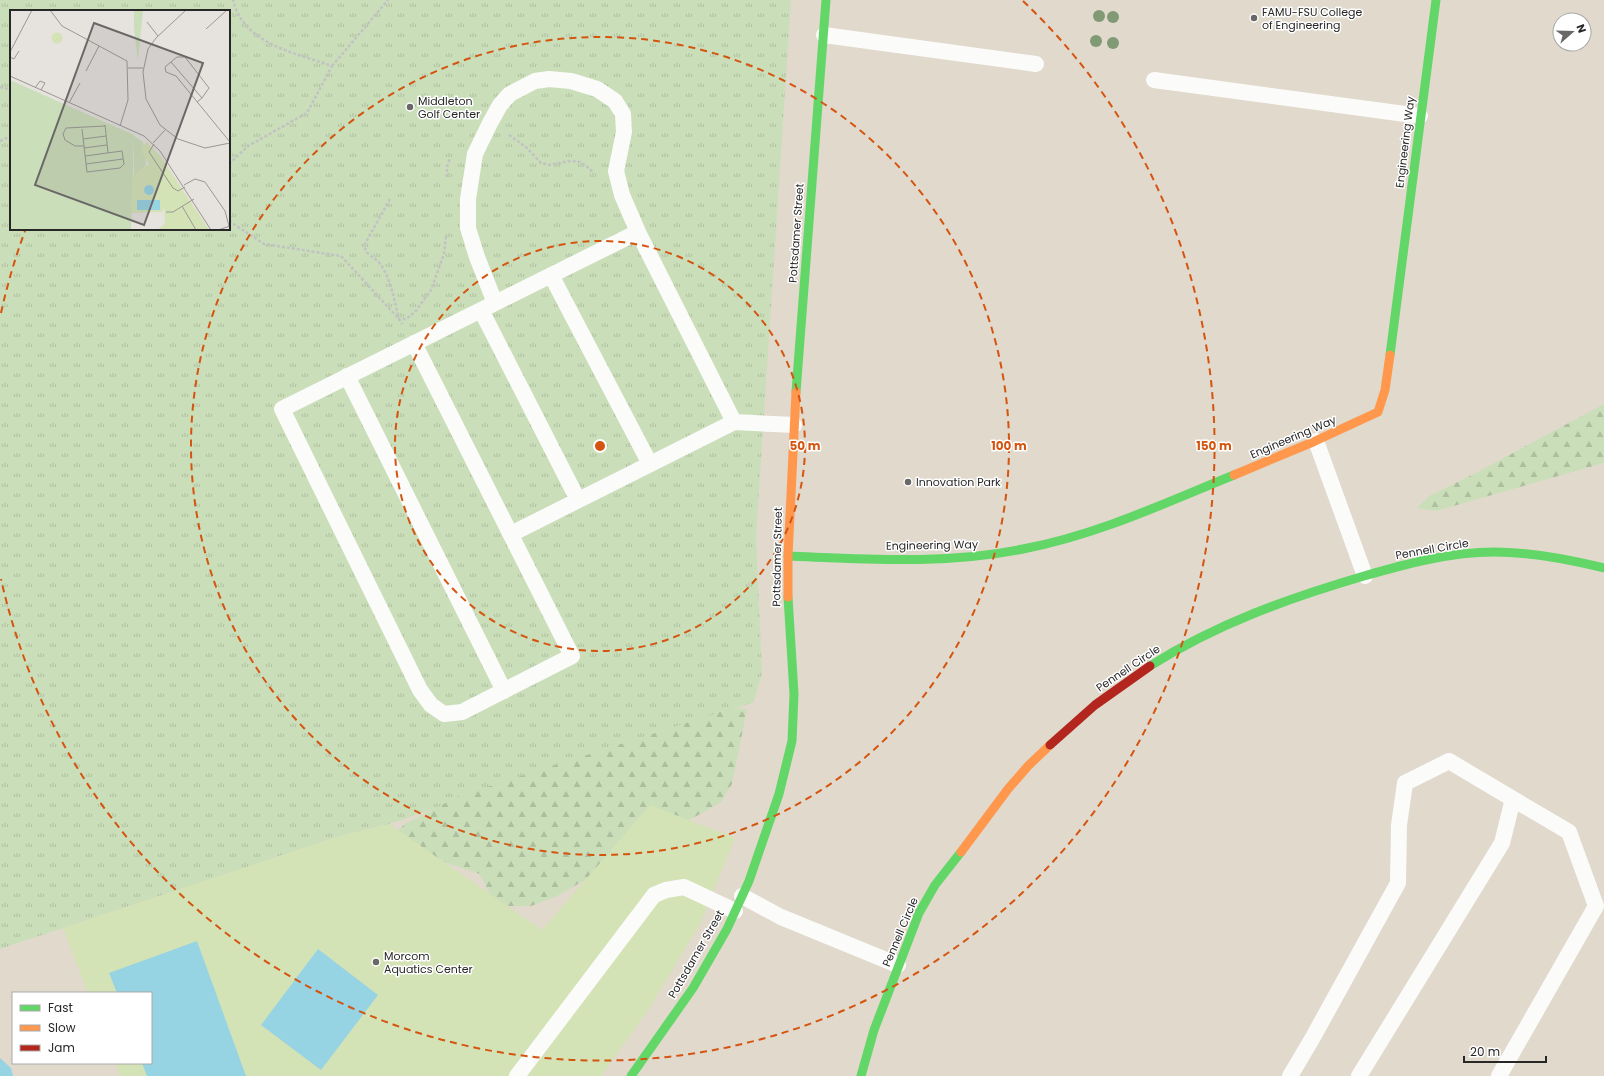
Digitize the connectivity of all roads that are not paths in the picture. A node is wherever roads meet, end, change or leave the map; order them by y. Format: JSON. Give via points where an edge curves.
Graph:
{"nodes":[{"id":1,"x":826,"y":0,"type":"edge"},
{"id":2,"x":1436,"y":0,"type":"edge"},
{"id":3,"x":824,"y":35,"type":"junction"},
{"id":4,"x":1036,"y":64,"type":"dead end"},
{"id":5,"x":1154,"y":80,"type":"dead end"},
{"id":6,"x":1420,"y":116,"type":"junction"},
{"id":7,"x":638,"y":232,"type":"junction"},
{"id":8,"x":551,"y":275,"type":"junction"},
{"id":9,"x":488,"y":307,"type":"junction"},
{"id":10,"x":414,"y":343,"type":"junction"},
{"id":11,"x":347,"y":376,"type":"junction"},
{"id":12,"x":734,"y":422,"type":"junction"},
{"id":13,"x":794,"y":425,"type":"junction"},
{"id":14,"x":1316,"y":441,"type":"junction"},
{"id":15,"x":650,"y":464,"type":"junction"},
{"id":16,"x":578,"y":500,"type":"junction"},
{"id":17,"x":511,"y":534,"type":"junction"},
{"id":18,"x":788,"y":556,"type":"junction"},
{"id":19,"x":1604,"y":568,"type":"edge"},
{"id":20,"x":1365,"y":576,"type":"junction"},
{"id":21,"x":504,"y":691,"type":"junction"},
{"id":22,"x":1513,"y":799,"type":"junction"},
{"id":23,"x":742,"y":896,"type":"junction"},
{"id":24,"x":735,"y":911,"type":"junction"},
{"id":25,"x":898,"y":965,"type":"junction"},
{"id":26,"x":517,"y":1076,"type":"edge"},
{"id":27,"x":631,"y":1076,"type":"edge"},
{"id":28,"x":861,"y":1076,"type":"edge"},
{"id":29,"x":1290,"y":1076,"type":"edge"},
{"id":30,"x":1359,"y":1076,"type":"edge"},
{"id":31,"x":1499,"y":1076,"type":"edge"}],
"edges":[{"from":1,"to":3,"type":"street","name":"Pottsdamer Street"},
{"from":2,"to":6,"type":"street","name":"Engineering Way"},
{"from":3,"to":4,"type":"lane"},
{"from":3,"to":13,"type":"street","name":"Pottsdamer Street"},
{"from":5,"to":6,"type":"lane"},
{"from":6,"to":14,"type":"street","name":"Engineering Way","via":[[1390,357],[1385,390],[1378,412]]},
{"from":7,"to":8,"type":"lane"},
{"from":7,"to":9,"type":"lane","via":[[622,195],[616,171],[624,132],[623,114],[615,101],[597,89],[570,81],[549,79],[524,86],[510,94],[500,105],[475,154],[468,199],[468,228]]},
{"from":7,"to":12,"type":"lane"},
{"from":8,"to":9,"type":"lane"},
{"from":8,"to":15,"type":"lane"},
{"from":9,"to":10,"type":"lane"},
{"from":9,"to":16,"type":"lane"},
{"from":10,"to":11,"type":"lane"},
{"from":10,"to":17,"type":"lane"},
{"from":11,"to":21,"type":"lane"},
{"from":11,"to":21,"type":"lane","via":[[282,409],[417,683],[431,705],[444,714],[462,712]]},
{"from":12,"to":13,"type":"lane"},
{"from":12,"to":15,"type":"lane"},
{"from":13,"to":18,"type":"street","name":"Pottsdamer Street"},
{"from":14,"to":18,"type":"street","name":"Engineering Way","via":[[1087,532],[1044,545],[953,559]]},
{"from":14,"to":20,"type":"lane"},
{"from":15,"to":16,"type":"lane"},
{"from":16,"to":17,"type":"lane"},
{"from":17,"to":21,"type":"lane","via":[[572,656]]},
{"from":18,"to":23,"type":"street","name":"Pottsdamer Street","via":[[788,611],[794,694],[792,741],[779,794]]},
{"from":19,"to":20,"type":"street","name":"Pennell Circle","via":[[1546,555],[1501,552],[1458,554]]},
{"from":20,"to":25,"type":"street","name":"Pennell Circle","via":[[1299,597],[1188,644],[1154,663],[1101,700],[1059,736],[1013,783],[926,900],[910,932]]},
{"from":22,"to":29,"type":"lane","via":[[1449,760],[1405,783],[1399,826],[1398,883]]},
{"from":22,"to":30,"type":"lane","via":[[1502,843]]},
{"from":22,"to":31,"type":"lane","via":[[1569,832],[1596,906]]},
{"from":23,"to":24,"type":"street","name":"Pottsdamer Street"},
{"from":23,"to":25,"type":"lane","via":[[781,917]]},
{"from":24,"to":26,"type":"lane","via":[[684,887],[654,895]]},
{"from":24,"to":27,"type":"street","name":"Pottsdamer Street","via":[[693,988]]},
{"from":25,"to":28,"type":"street","name":"Pennell Circle"}]}
